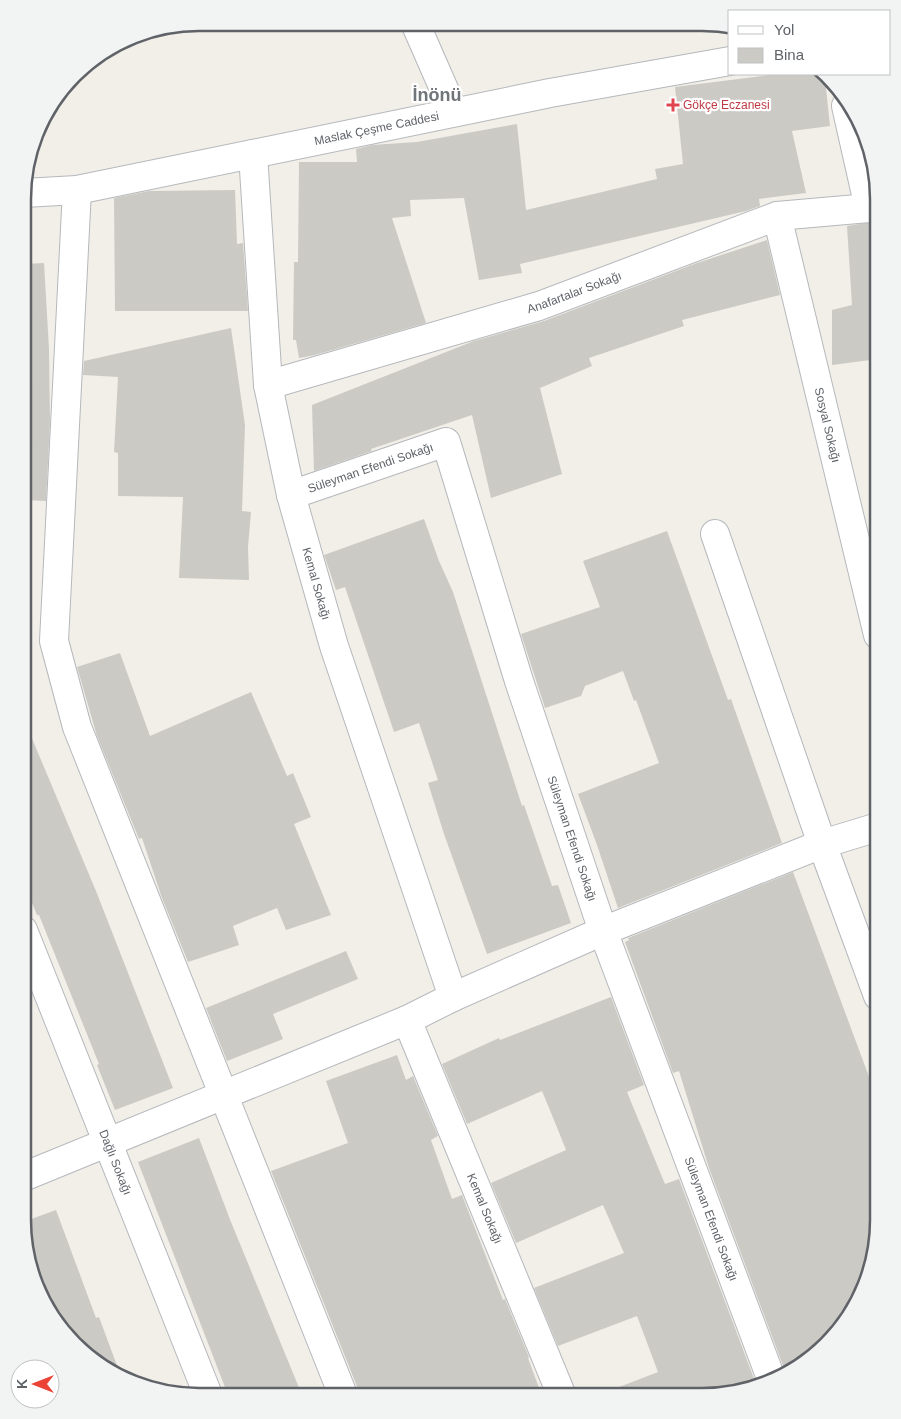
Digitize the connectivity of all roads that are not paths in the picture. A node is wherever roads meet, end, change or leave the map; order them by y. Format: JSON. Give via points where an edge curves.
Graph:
{"nodes":[{"id":1,"x":419,"y":32,"type":"edge"},
{"id":2,"x":728,"y":61,"type":"edge"},
{"id":3,"x":454,"y":112,"type":"junction"},
{"id":4,"x":850,"y":122,"type":"edge"},
{"id":5,"x":253,"y":154,"type":"junction"},
{"id":6,"x":869,"y":188,"type":"edge"},
{"id":7,"x":77,"y":190,"type":"junction"},
{"id":8,"x":32,"y":193,"type":"edge"},
{"id":9,"x":870,"y":206,"type":"edge"},
{"id":10,"x":777,"y":216,"type":"junction"},
{"id":11,"x":268,"y":385,"type":"junction"},
{"id":12,"x":291,"y":495,"type":"junction"},
{"id":13,"x":715,"y":534,"type":"dead end"},
{"id":14,"x":870,"y":600,"type":"edge"},
{"id":15,"x":869,"y":830,"type":"edge"},
{"id":16,"x":822,"y":844,"type":"junction"},
{"id":17,"x":602,"y":931,"type":"junction"},
{"id":18,"x":31,"y":950,"type":"edge"},
{"id":19,"x":869,"y":972,"type":"edge"},
{"id":20,"x":453,"y":997,"type":"junction"},
{"id":21,"x":407,"y":1020,"type":"junction"},
{"id":22,"x":223,"y":1096,"type":"junction"},
{"id":23,"x":107,"y":1142,"type":"junction"},
{"id":24,"x":31,"y":1173,"type":"edge"},
{"id":25,"x":769,"y":1373,"type":"edge"},
{"id":26,"x":205,"y":1388,"type":"edge"},
{"id":27,"x":340,"y":1388,"type":"edge"},
{"id":28,"x":559,"y":1388,"type":"edge"}],
"edges":[{"from":1,"to":3,"type":"street"},
{"from":2,"to":3,"type":"street","name":"Maslak Çeşme Caddesi"},
{"from":3,"to":5,"type":"street","name":"Maslak Çeşme Caddesi"},
{"from":4,"to":6,"type":"street"},
{"from":5,"to":7,"type":"street","name":"Maslak Çeşme Caddesi"},
{"from":5,"to":11,"type":"street","name":"Kemal Sokağı"},
{"from":7,"to":8,"type":"street","name":"Maslak Çeşme Caddesi"},
{"from":7,"to":22,"type":"street","via":[[54,641],[77,727]]},
{"from":9,"to":10,"type":"street","name":"Anafartalar Sokağı"},
{"from":10,"to":11,"type":"street","name":"Anafartalar Sokağı","via":[[539,306]]},
{"from":10,"to":14,"type":"street","name":"Sosyal Sokağı"},
{"from":11,"to":12,"type":"street","name":"Kemal Sokağı"},
{"from":12,"to":17,"type":"street","name":"Süleyman Efendi Sokağı","via":[[446,442],[519,681]]},
{"from":12,"to":20,"type":"street","name":"Kemal Sokağı","via":[[334,646]]},
{"from":13,"to":16,"type":"street"},
{"from":15,"to":16,"type":"street"},
{"from":16,"to":17,"type":"street"},
{"from":16,"to":19,"type":"street"},
{"from":17,"to":20,"type":"street"},
{"from":17,"to":25,"type":"street","name":"Süleyman Efendi Sokağı"},
{"from":18,"to":23,"type":"street","name":"Dağlı Sokağı"},
{"from":20,"to":21,"type":"street"},
{"from":21,"to":22,"type":"street"},
{"from":21,"to":28,"type":"street","name":"Kemal Sokağı"},
{"from":22,"to":23,"type":"street"},
{"from":22,"to":27,"type":"street"},
{"from":23,"to":24,"type":"street"},
{"from":23,"to":26,"type":"street","name":"Dağlı Sokağı"}]}
